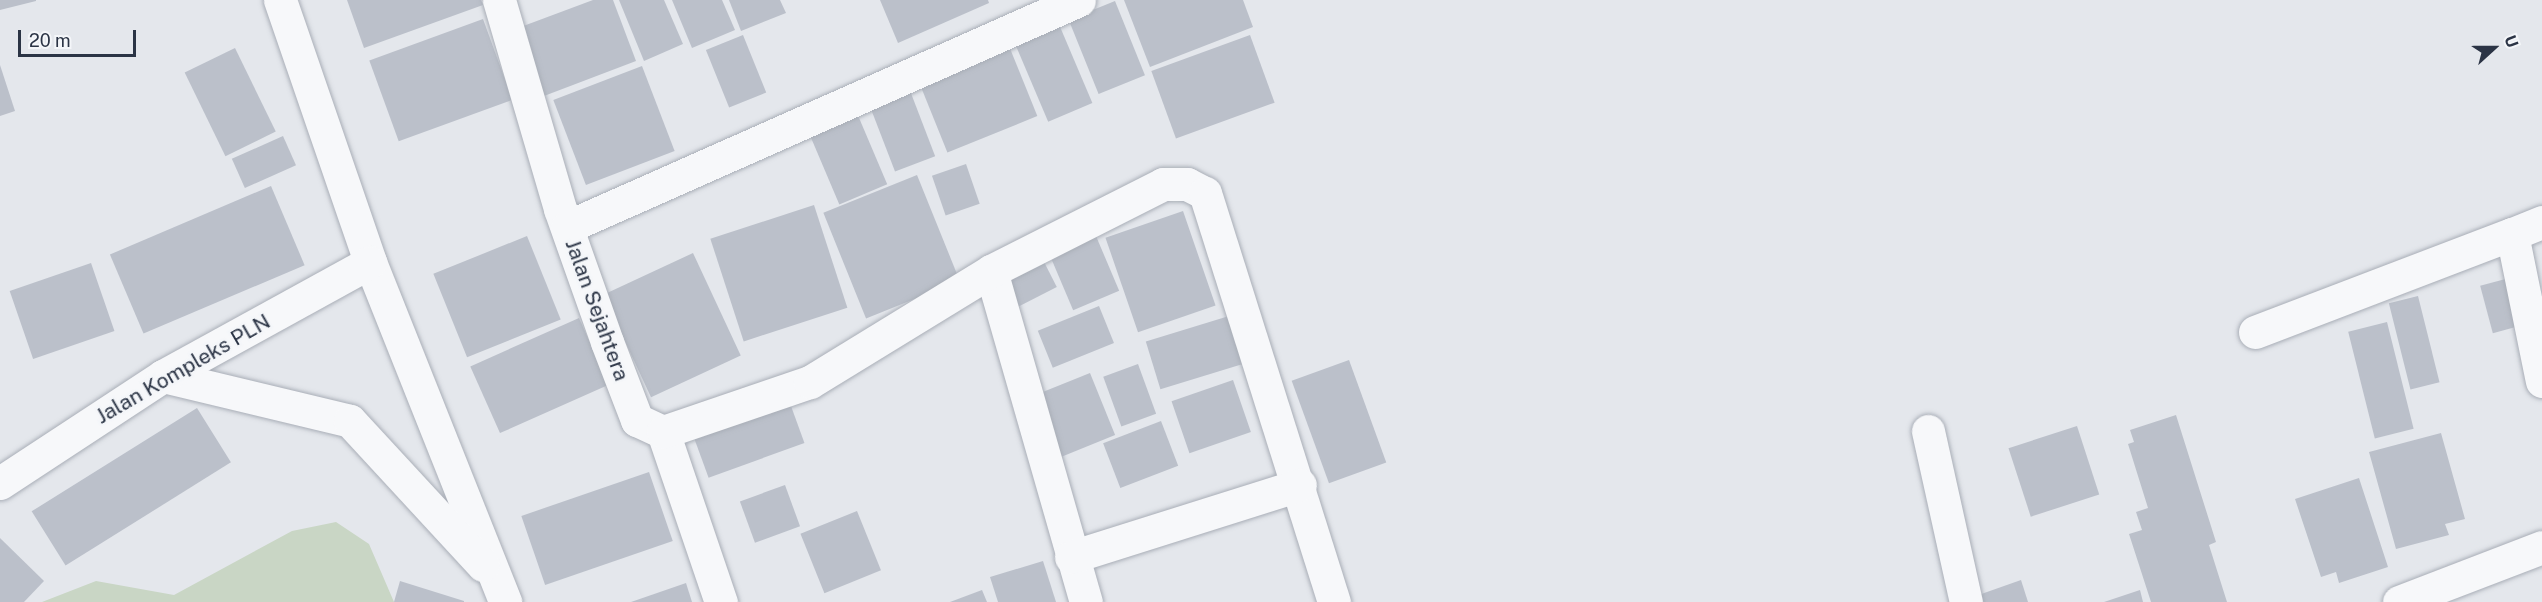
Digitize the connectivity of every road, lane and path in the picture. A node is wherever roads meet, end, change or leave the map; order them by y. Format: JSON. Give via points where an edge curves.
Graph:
{"nodes":[{"id":1,"x":280,"y":0,"type":"edge"},
{"id":2,"x":499,"y":0,"type":"edge"},
{"id":3,"x":1079,"y":0,"type":"edge"},
{"id":4,"x":567,"y":227,"type":"junction"},
{"id":5,"x":2527,"y":228,"type":"edge"},
{"id":6,"x":370,"y":262,"type":"junction"},
{"id":7,"x":991,"y":271,"type":"junction"},
{"id":8,"x":2255,"y":332,"type":"dead end"},
{"id":9,"x":163,"y":376,"type":"junction"},
{"id":10,"x":2542,"y":381,"type":"edge"},
{"id":11,"x":663,"y":432,"type":"junction"},
{"id":12,"x":1928,"y":432,"type":"dead end"},
{"id":13,"x":0,"y":483,"type":"edge"},
{"id":14,"x":1300,"y":485,"type":"junction"},
{"id":15,"x":2542,"y":546,"type":"edge"},
{"id":16,"x":1071,"y":557,"type":"junction"},
{"id":17,"x":501,"y":591,"type":"edge"},
{"id":18,"x":720,"y":602,"type":"edge"},
{"id":19,"x":1086,"y":602,"type":"edge"},
{"id":20,"x":1334,"y":602,"type":"edge"},
{"id":21,"x":1966,"y":602,"type":"edge"},
{"id":22,"x":2399,"y":602,"type":"edge"}],
"edges":[{"from":1,"to":6,"type":"street"},
{"from":2,"to":4,"type":"street","name":"Jalan Sejahtera"},
{"from":3,"to":4,"type":"street"},
{"from":4,"to":11,"type":"street","name":"Jalan Sejahtera","via":[[637,420]]},
{"from":5,"to":8,"type":"street"},
{"from":5,"to":10,"type":"street"},
{"from":6,"to":9,"type":"street","name":"Jalan Kompleks PLN"},
{"from":6,"to":17,"type":"street"},
{"from":7,"to":11,"type":"street","via":[[810,382]]},
{"from":7,"to":14,"type":"street","via":[[1163,184],[1187,184],[1205,193]]},
{"from":7,"to":16,"type":"street"},
{"from":9,"to":13,"type":"street","name":"Jalan Kompleks PLN"},
{"from":9,"to":17,"type":"street","via":[[350,421]]},
{"from":11,"to":18,"type":"street"},
{"from":12,"to":21,"type":"street"},
{"from":14,"to":16,"type":"street"},
{"from":14,"to":20,"type":"street"},
{"from":15,"to":22,"type":"street"},
{"from":16,"to":19,"type":"street"}]}
